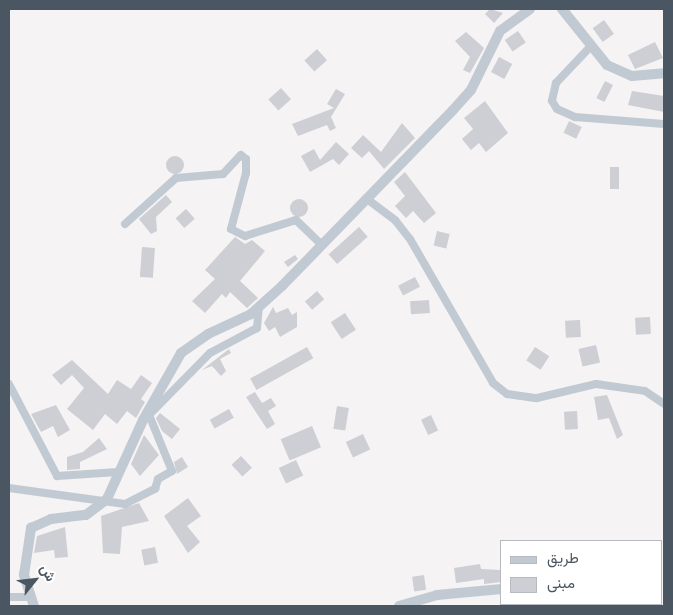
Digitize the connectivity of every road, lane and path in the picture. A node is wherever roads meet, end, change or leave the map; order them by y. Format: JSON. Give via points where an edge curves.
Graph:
{"nodes":[{"id":1,"x":530,"y":9,"type":"edge"},
{"id":2,"x":562,"y":9,"type":"edge"},
{"id":3,"x":591,"y":46,"type":"junction"},
{"id":4,"x":664,"y":73,"type":"edge"},
{"id":5,"x":664,"y":124,"type":"edge"},
{"id":6,"x":367,"y":199,"type":"junction"},
{"id":7,"x":125,"y":224,"type":"dead end"},
{"id":8,"x":321,"y":244,"type":"junction"},
{"id":9,"x":259,"y":307,"type":"junction"},
{"id":10,"x":9,"y":384,"type":"edge"},
{"id":11,"x":664,"y":404,"type":"edge"},
{"id":12,"x":118,"y":472,"type":"junction"},
{"id":13,"x":9,"y":488,"type":"edge"},
{"id":14,"x":107,"y":499,"type":"junction"},
{"id":15,"x":500,"y":589,"type":"edge"},
{"id":16,"x":9,"y":597,"type":"edge"},
{"id":17,"x":32,"y":602,"type":"edge"},
{"id":18,"x":399,"y":606,"type":"edge"}],
"edges":[{"from":1,"to":6,"type":"street","via":[[500,31],[471,90]]},
{"from":2,"to":3,"type":"street"},
{"from":3,"to":4,"type":"street","via":[[620,72]]},
{"from":3,"to":5,"type":"street","via":[[556,84],[552,101],[557,109],[575,117]]},
{"from":6,"to":8,"type":"street"},
{"from":6,"to":11,"type":"street","via":[[395,220],[410,239],[493,382],[507,394],[537,398],[596,384],[645,391]]},
{"from":7,"to":8,"type":"street","via":[[176,178],[223,174],[241,155],[246,159],[246,173],[231,230],[244,236],[296,220]]},
{"from":8,"to":9,"type":"street"},
{"from":9,"to":12,"type":"street","via":[[182,353]]},
{"from":9,"to":14,"type":"street","via":[[257,328],[210,353],[150,415],[172,471],[158,478],[155,489],[133,501]]},
{"from":10,"to":12,"type":"street","via":[[56,476]]},
{"from":12,"to":14,"type":"street"},
{"from":13,"to":14,"type":"street"},
{"from":14,"to":17,"type":"street","via":[[86,515],[51,519],[31,528],[24,564]]},
{"from":15,"to":18,"type":"street","via":[[437,595]]},
{"from":16,"to":17,"type":"street"}]}
